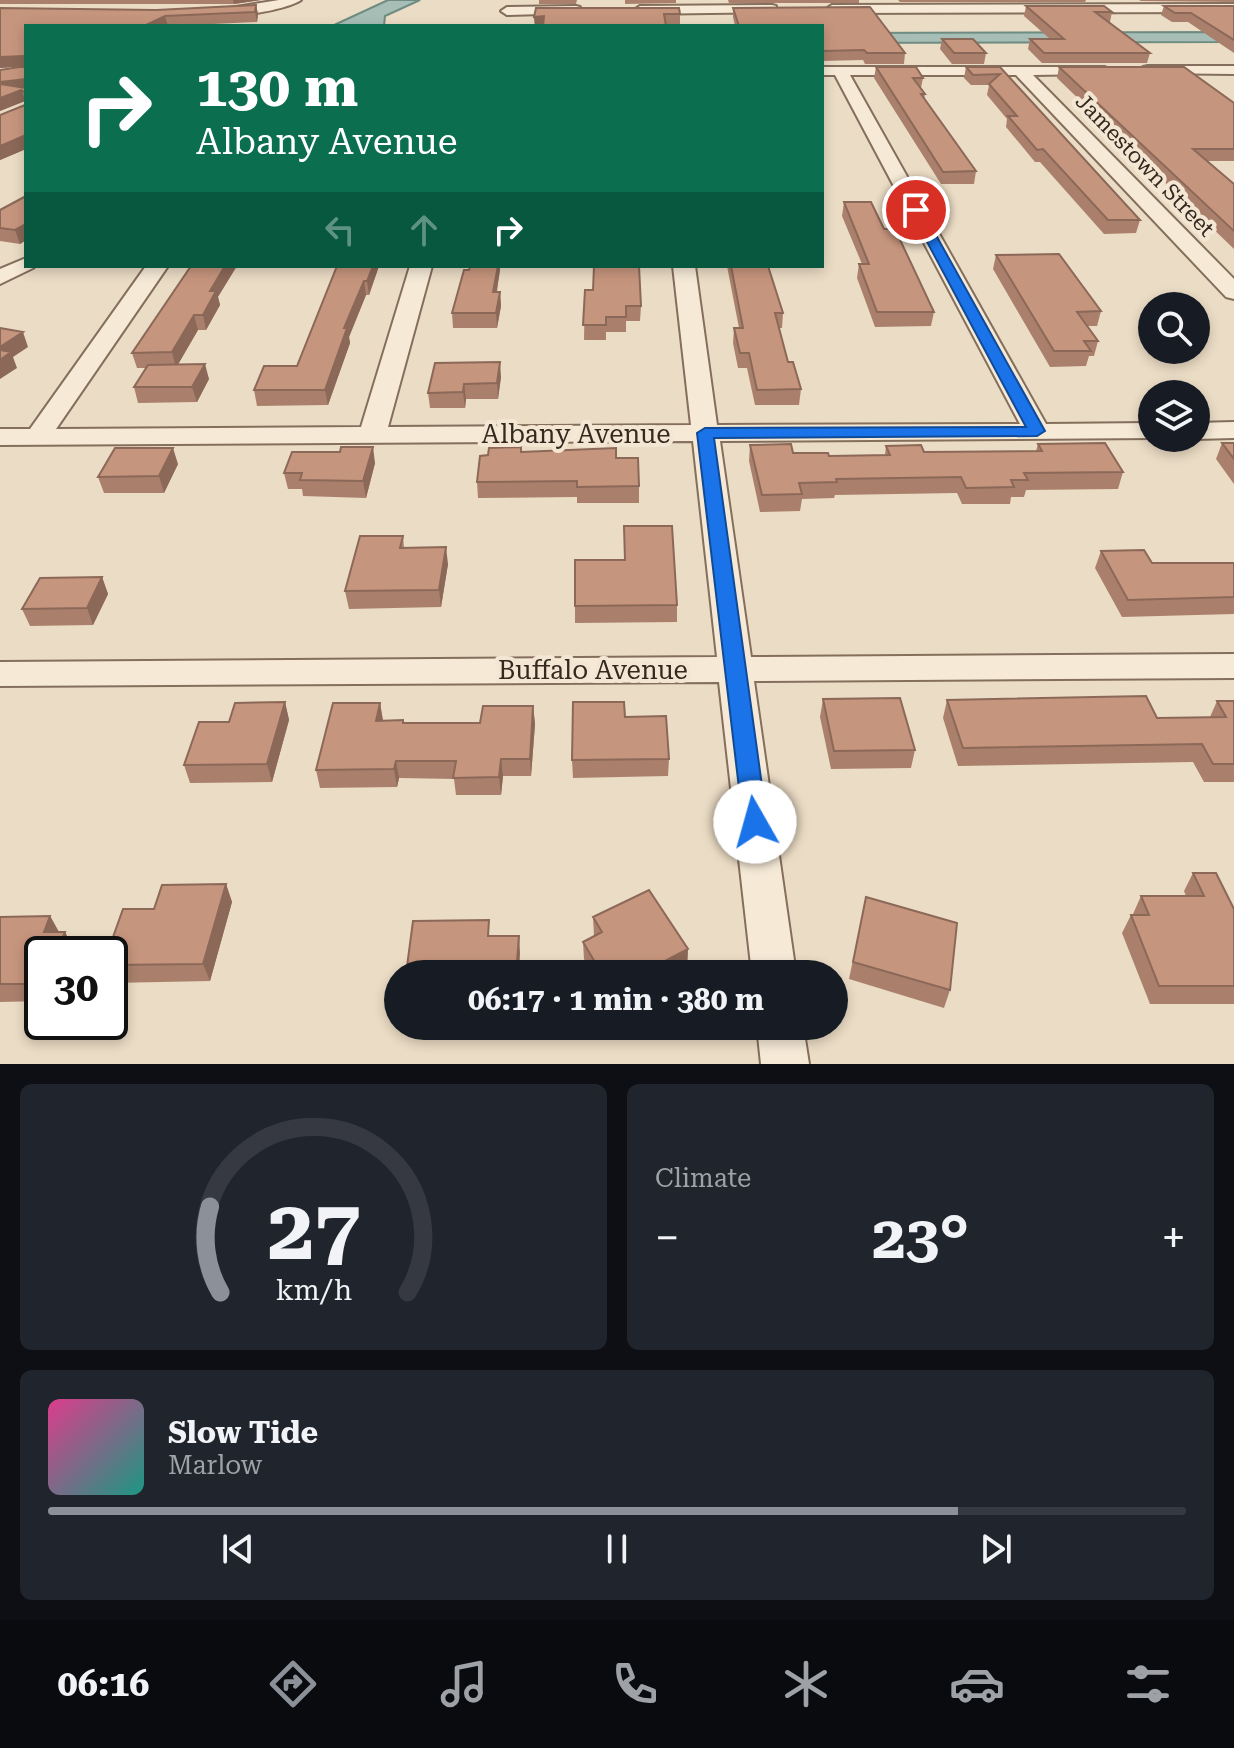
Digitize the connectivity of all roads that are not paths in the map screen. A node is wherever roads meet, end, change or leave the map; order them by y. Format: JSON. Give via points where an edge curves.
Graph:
{"nodes":[{"id":1,"x":295,"y":0,"type":"edge"},
{"id":2,"x":734,"y":5,"type":"edge"},
{"id":3,"x":1234,"y":8,"type":"edge"},
{"id":4,"x":783,"y":9,"type":"edge"},
{"id":5,"x":814,"y":9,"type":"edge"},
{"id":6,"x":583,"y":10,"type":"edge"},
{"id":7,"x":629,"y":10,"type":"edge"},
{"id":8,"x":203,"y":11,"type":"edge"},
{"id":9,"x":507,"y":11,"type":"dead end"},
{"id":10,"x":1202,"y":70,"type":"junction"},
{"id":11,"x":1234,"y":70,"type":"edge"},
{"id":12,"x":831,"y":71,"type":"edge"},
{"id":13,"x":1021,"y":71,"type":"junction"},
{"id":14,"x":1223,"y":86,"type":"dead end"},
{"id":15,"x":24,"y":265,"type":"edge"},
{"id":16,"x":156,"y":268,"type":"edge"},
{"id":17,"x":420,"y":268,"type":"edge"},
{"id":18,"x":684,"y":268,"type":"edge"},
{"id":19,"x":0,"y":278,"type":"edge"},
{"id":20,"x":1234,"y":292,"type":"edge"},
{"id":21,"x":1234,"y":430,"type":"edge"},
{"id":22,"x":1037,"y":431,"type":"junction"},
{"id":23,"x":1138,"y":431,"type":"edge"},
{"id":24,"x":1210,"y":431,"type":"edge"},
{"id":25,"x":705,"y":433,"type":"junction"},
{"id":26,"x":372,"y":435,"type":"junction"},
{"id":27,"x":38,"y":436,"type":"junction"},
{"id":28,"x":0,"y":437,"type":"edge"},
{"id":29,"x":1234,"y":666,"type":"edge"},
{"id":30,"x":735,"y":669,"type":"junction"},
{"id":31,"x":0,"y":674,"type":"edge"},
{"id":32,"x":772,"y":960,"type":"edge"},
{"id":33,"x":782,"y":1040,"type":"edge"},
{"id":34,"x":785,"y":1064,"type":"edge"}],
"edges":[{"from":1,"to":8,"type":"street","via":[[273,7]]},
{"from":2,"to":4,"type":"street"},
{"from":2,"to":7,"type":"street"},
{"from":3,"to":5,"type":"street"},
{"from":6,"to":9,"type":"street"},
{"from":10,"to":11,"type":"street"},
{"from":10,"to":13,"type":"street"},
{"from":10,"to":14,"type":"street"},
{"from":12,"to":13,"type":"street"},
{"from":12,"to":22,"type":"street"},
{"from":13,"to":20,"type":"street","name":"Jamestown Street"},
{"from":15,"to":19,"type":"street"},
{"from":16,"to":27,"type":"street"},
{"from":17,"to":26,"type":"street"},
{"from":18,"to":25,"type":"street"},
{"from":21,"to":24,"type":"street"},
{"from":22,"to":23,"type":"street","name":"Albany Avenue"},
{"from":22,"to":25,"type":"street","name":"Albany Avenue"},
{"from":25,"to":26,"type":"street","name":"Albany Avenue"},
{"from":25,"to":30,"type":"street"},
{"from":26,"to":27,"type":"street","name":"Albany Avenue"},
{"from":27,"to":28,"type":"street","name":"Albany Avenue"},
{"from":29,"to":30,"type":"street","name":"Buffalo Avenue"},
{"from":30,"to":31,"type":"street","name":"Buffalo Avenue"},
{"from":30,"to":32,"type":"street"},
{"from":33,"to":34,"type":"street"}]}
